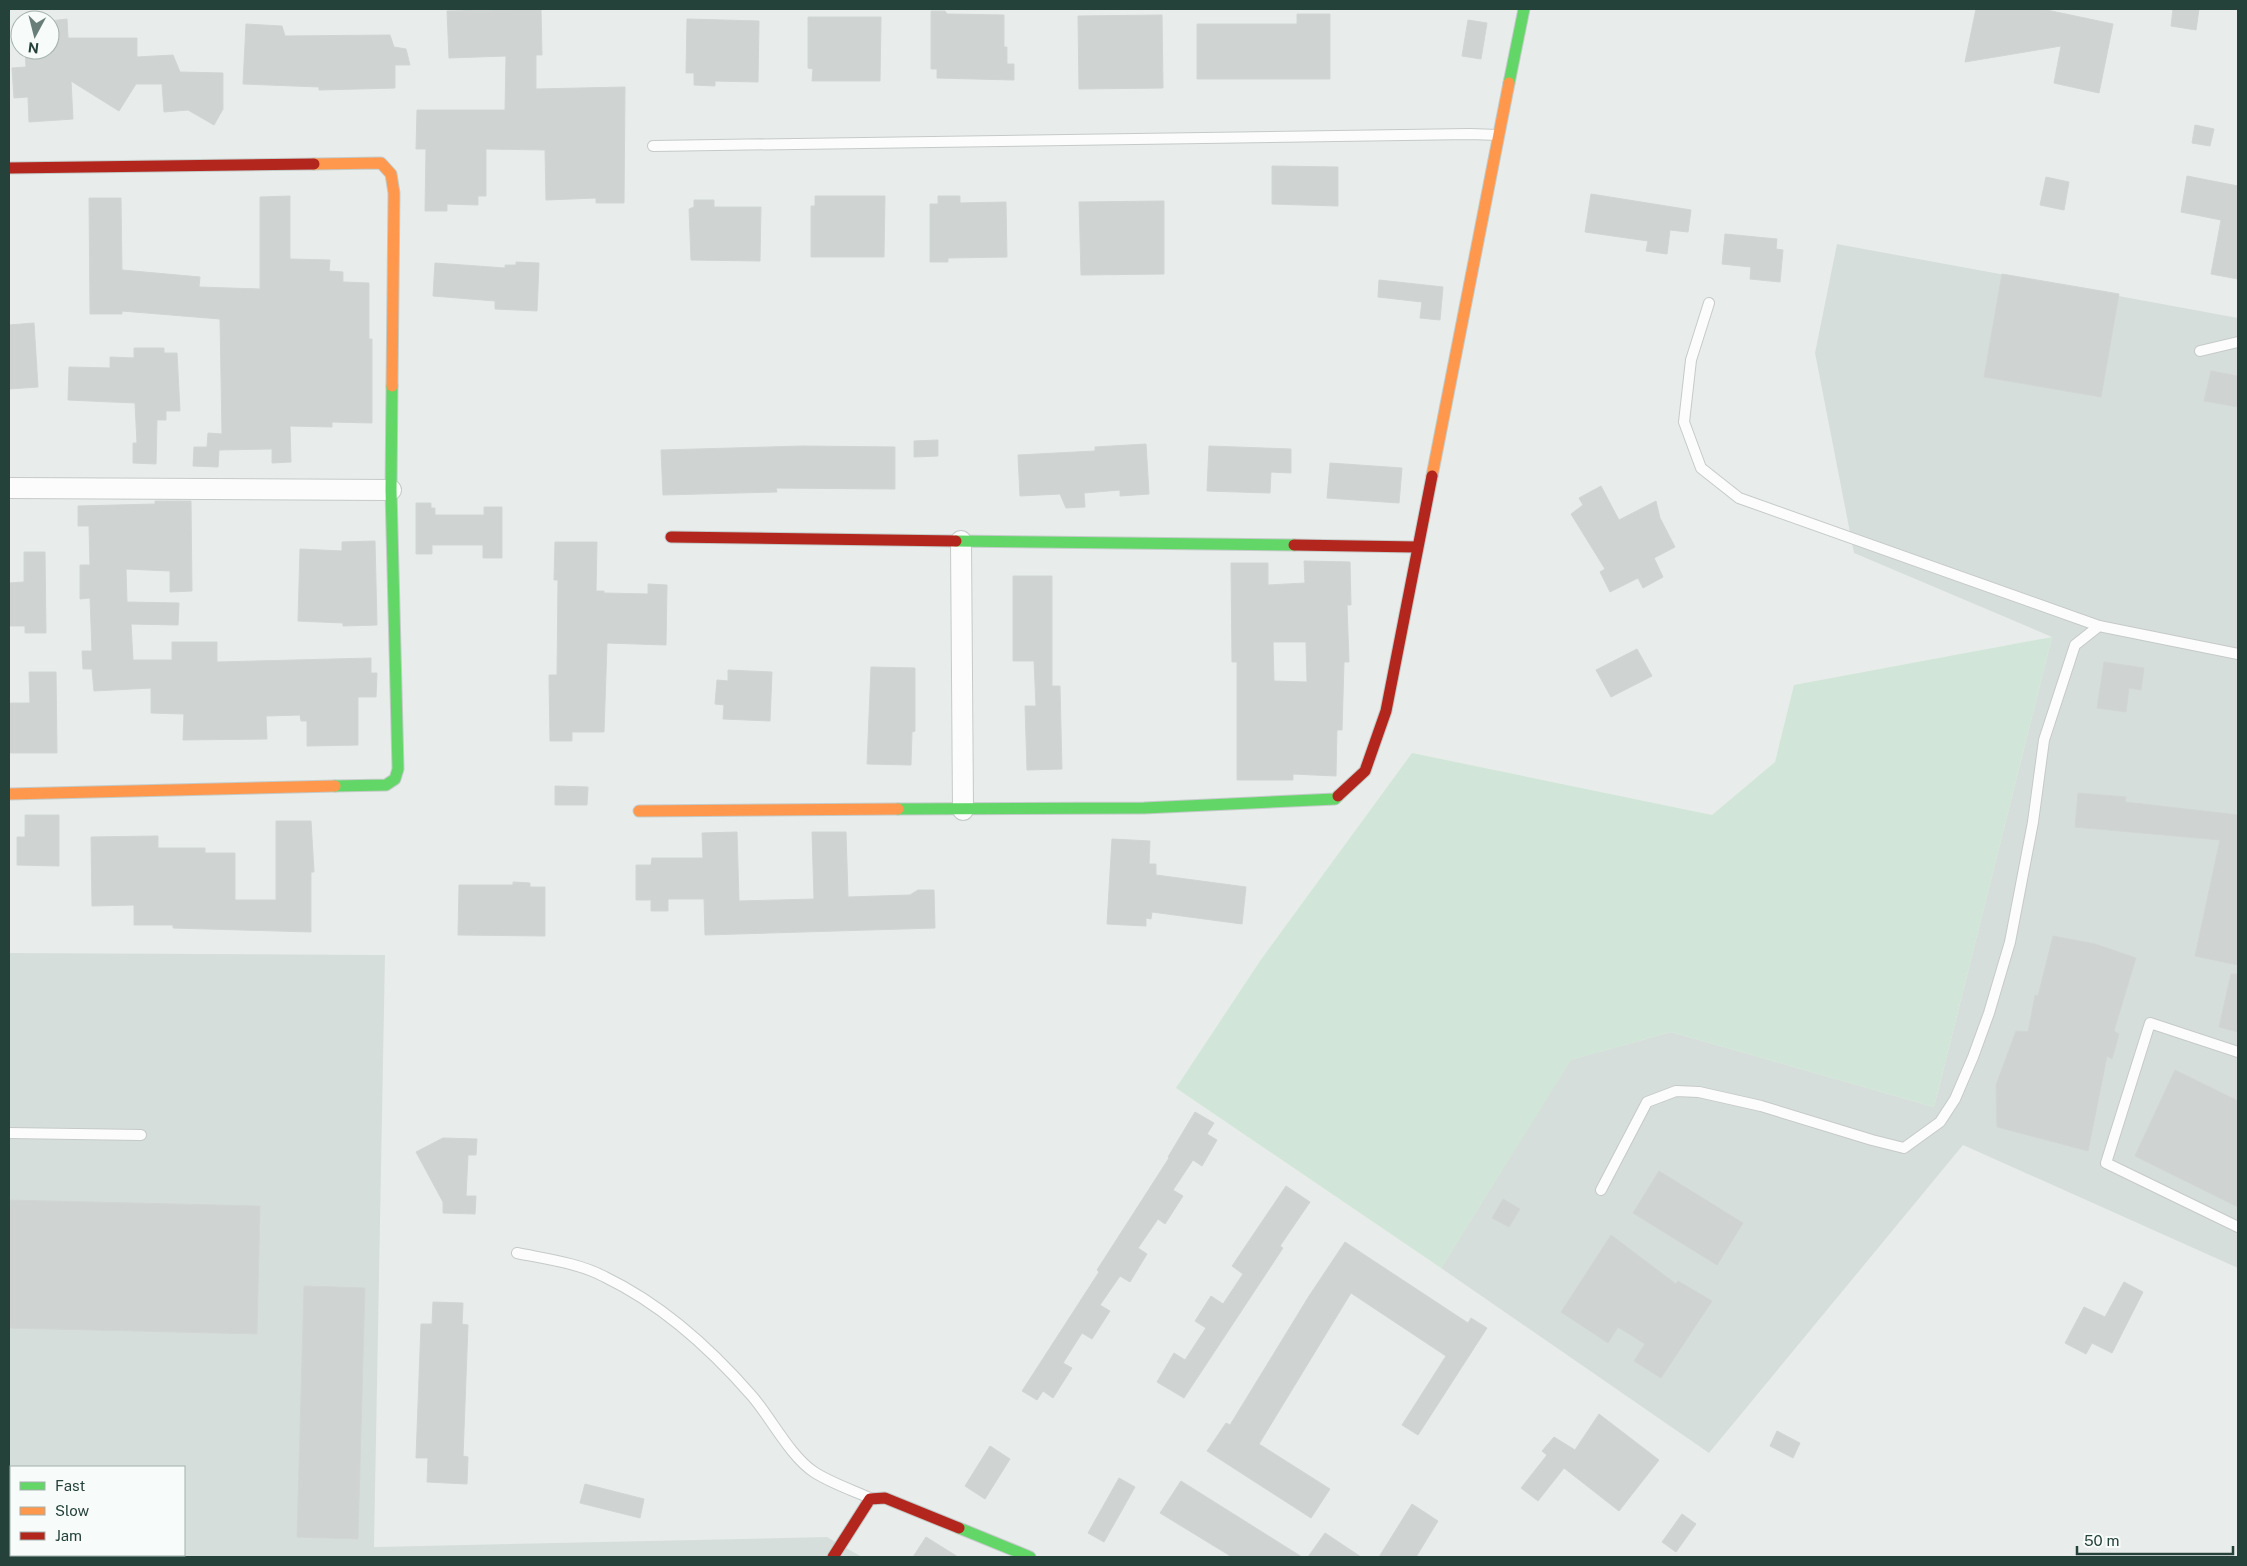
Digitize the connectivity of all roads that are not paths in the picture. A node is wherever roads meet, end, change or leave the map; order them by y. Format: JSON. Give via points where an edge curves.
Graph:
{"nodes":[{"id":1,"x":1524,"y":9,"type":"edge"},
{"id":2,"x":1499,"y":135,"type":"junction"},
{"id":3,"x":653,"y":146,"type":"dead end"},
{"id":4,"x":9,"y":168,"type":"edge"},
{"id":5,"x":1709,"y":303,"type":"dead end"},
{"id":6,"x":2238,"y":342,"type":"edge"},
{"id":7,"x":2200,"y":351,"type":"dead end"},
{"id":8,"x":9,"y":488,"type":"edge"},
{"id":9,"x":391,"y":490,"type":"junction"},
{"id":10,"x":671,"y":537,"type":"dead end"},
{"id":11,"x":961,"y":541,"type":"junction"},
{"id":12,"x":1417,"y":547,"type":"junction"},
{"id":13,"x":2099,"y":626,"type":"junction"},
{"id":14,"x":2238,"y":654,"type":"edge"},
{"id":15,"x":9,"y":794,"type":"edge"},
{"id":16,"x":962,"y":810,"type":"junction"},
{"id":17,"x":639,"y":812,"type":"dead end"},
{"id":18,"x":2238,"y":1052,"type":"edge"},
{"id":19,"x":9,"y":1133,"type":"edge"},
{"id":20,"x":141,"y":1135,"type":"dead end"},
{"id":21,"x":1601,"y":1190,"type":"dead end"},
{"id":22,"x":2238,"y":1227,"type":"edge"},
{"id":23,"x":517,"y":1253,"type":"dead end"},
{"id":24,"x":870,"y":1499,"type":"junction"},
{"id":25,"x":833,"y":1557,"type":"edge"},
{"id":26,"x":1030,"y":1557,"type":"edge"}],
"edges":[{"from":1,"to":2,"type":"street"},
{"from":2,"to":3,"type":"lane"},
{"from":2,"to":12,"type":"street"},
{"from":4,"to":9,"type":"street","via":[[381,164],[391,174],[394,193]]},
{"from":5,"to":13,"type":"lane","via":[[1691,360],[1684,422],[1701,468],[1739,498]]},
{"from":6,"to":7,"type":"lane"},
{"from":8,"to":9,"type":"street"},
{"from":9,"to":15,"type":"street","via":[[398,769],[395,779],[386,785]]},
{"from":10,"to":11,"type":"street"},
{"from":11,"to":12,"type":"street"},
{"from":11,"to":16,"type":"street"},
{"from":12,"to":16,"type":"street","via":[[1386,711],[1365,771],[1336,799],[1144,808]]},
{"from":13,"to":14,"type":"lane"},
{"from":13,"to":21,"type":"lane","via":[[2075,645],[2044,740],[2033,822],[2010,942],[1973,1057],[1955,1099],[1940,1122],[1904,1148],[1761,1106],[1699,1092],[1676,1091],[1647,1102]]},
{"from":16,"to":17,"type":"street"},
{"from":18,"to":22,"type":"lane","via":[[2150,1024],[2106,1163]]},
{"from":19,"to":20,"type":"lane"},
{"from":23,"to":24,"type":"lane","via":[[604,1276],[664,1313],[719,1361],[753,1397],[784,1440],[814,1472]]},
{"from":24,"to":25,"type":"street"},
{"from":24,"to":26,"type":"street","via":[[885,1498]]}]}
